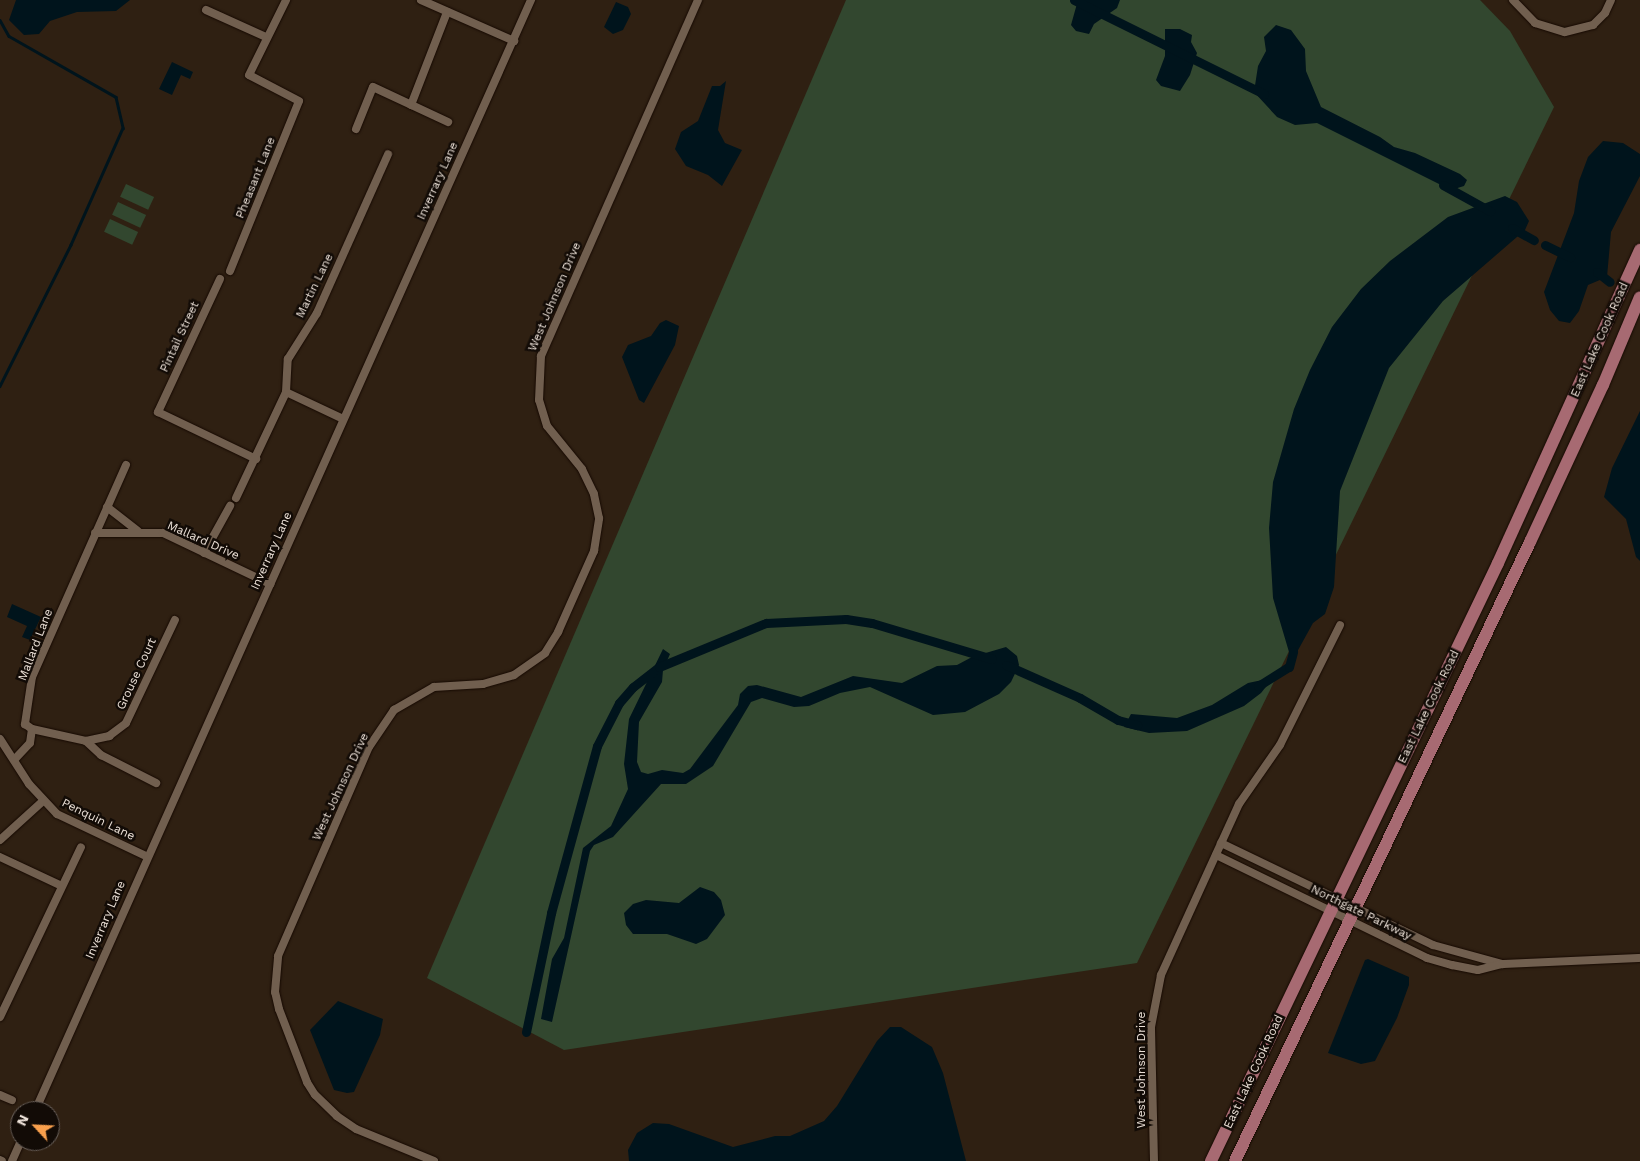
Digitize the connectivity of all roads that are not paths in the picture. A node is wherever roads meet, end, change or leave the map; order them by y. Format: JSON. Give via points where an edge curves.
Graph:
{"nodes":[{"id":1,"x":286,"y":0,"type":"edge"},
{"id":2,"x":421,"y":0,"type":"edge"},
{"id":3,"x":531,"y":0,"type":"edge"},
{"id":4,"x":698,"y":0,"type":"edge"},
{"id":5,"x":1513,"y":0,"type":"edge"},
{"id":6,"x":1611,"y":0,"type":"edge"},
{"id":7,"x":206,"y":10,"type":"dead end"},
{"id":8,"x":447,"y":12,"type":"junction"},
{"id":9,"x":266,"y":37,"type":"junction"},
{"id":10,"x":514,"y":41,"type":"junction"},
{"id":11,"x":411,"y":105,"type":"junction"},
{"id":12,"x":448,"y":122,"type":"dead end"},
{"id":13,"x":356,"y":129,"type":"dead end"},
{"id":14,"x":388,"y":154,"type":"dead end"},
{"id":15,"x":1640,"y":250,"type":"edge"},
{"id":16,"x":230,"y":271,"type":"dead end"},
{"id":17,"x":220,"y":279,"type":"dead end"},
{"id":18,"x":1640,"y":297,"type":"edge"},
{"id":19,"x":286,"y":392,"type":"junction"},
{"id":20,"x":343,"y":419,"type":"junction"},
{"id":21,"x":256,"y":458,"type":"junction"},
{"id":22,"x":126,"y":465,"type":"dead end"},
{"id":23,"x":1537,"y":478,"type":"junction"},
{"id":24,"x":1556,"y":486,"type":"junction"},
{"id":25,"x":236,"y":498,"type":"dead end"},
{"id":26,"x":230,"y":506,"type":"dead end"},
{"id":27,"x":107,"y":507,"type":"junction"},
{"id":28,"x":138,"y":531,"type":"junction"},
{"id":29,"x":95,"y":533,"type":"junction"},
{"id":30,"x":204,"y":553,"type":"junction"},
{"id":31,"x":270,"y":584,"type":"junction"},
{"id":32,"x":175,"y":620,"type":"dead end"},
{"id":33,"x":1340,"y":625,"type":"dead end"},
{"id":34,"x":32,"y":729,"type":"junction"},
{"id":35,"x":0,"y":738,"type":"edge"},
{"id":36,"x":86,"y":741,"type":"junction"},
{"id":37,"x":14,"y":760,"type":"junction"},
{"id":38,"x":156,"y":783,"type":"dead end"},
{"id":39,"x":42,"y":801,"type":"junction"},
{"id":40,"x":0,"y":840,"type":"edge"},
{"id":41,"x":1221,"y":843,"type":"junction"},
{"id":42,"x":81,"y":847,"type":"dead end"},
{"id":43,"x":1216,"y":855,"type":"junction"},
{"id":44,"x":146,"y":856,"type":"junction"},
{"id":45,"x":0,"y":857,"type":"edge"},
{"id":46,"x":62,"y":886,"type":"junction"},
{"id":47,"x":1337,"y":898,"type":"junction"},
{"id":48,"x":1356,"y":907,"type":"junction"},
{"id":49,"x":1331,"y":912,"type":"junction"},
{"id":50,"x":1349,"y":921,"type":"junction"},
{"id":51,"x":1640,"y":958,"type":"edge"},
{"id":52,"x":1502,"y":964,"type":"junction"},
{"id":53,"x":0,"y":1017,"type":"edge"},
{"id":54,"x":0,"y":1095,"type":"edge"},
{"id":55,"x":12,"y":1100,"type":"dead end"},
{"id":56,"x":39,"y":1101,"type":"edge"},
{"id":57,"x":434,"y":1161,"type":"edge"},
{"id":58,"x":1154,"y":1161,"type":"edge"},
{"id":59,"x":1211,"y":1161,"type":"edge"},
{"id":60,"x":1235,"y":1161,"type":"edge"}],
"edges":[{"from":1,"to":9,"type":"street"},
{"from":2,"to":8,"type":"street"},
{"from":3,"to":10,"type":"street","name":"Inverrary Lane"},
{"from":4,"to":57,"type":"street","name":"West Johnson Drive","via":[[541,356],[539,400],[548,426],[582,469],[594,494],[599,518],[594,551],[558,632],[544,653],[514,675],[483,684],[434,687],[394,710],[369,747],[278,956],[275,984],[279,1009],[315,1095],[323,1105],[356,1129]]},
{"from":5,"to":6,"type":"street","via":[[1535,23],[1550,29],[1578,30],[1593,25],[1605,13]]},
{"from":7,"to":9,"type":"street"},
{"from":8,"to":10,"type":"street"},
{"from":8,"to":11,"type":"street"},
{"from":9,"to":16,"type":"street","name":"Pheasant Lane","via":[[249,75],[299,102]]},
{"from":10,"to":20,"type":"street","name":"Inverrary Lane"},
{"from":11,"to":12,"type":"street"},
{"from":11,"to":13,"type":"street","via":[[373,87]]},
{"from":14,"to":19,"type":"street","name":"Martin Lane","via":[[317,313],[288,359]]},
{"from":15,"to":23,"type":"main road","name":"East Lake Cook Road"},
{"from":17,"to":21,"type":"street","name":"Pintail Street","via":[[158,412]]},
{"from":18,"to":24,"type":"main road","name":"East Lake Cook Road"},
{"from":19,"to":20,"type":"street"},
{"from":19,"to":21,"type":"street","name":"Martin Lane"},
{"from":20,"to":31,"type":"street","name":"Inverrary Lane"},
{"from":21,"to":25,"type":"street","name":"Martin Lane"},
{"from":22,"to":27,"type":"street"},
{"from":23,"to":24,"type":"main road"},
{"from":23,"to":47,"type":"main road","name":"East Lake Cook Road"},
{"from":24,"to":48,"type":"main road","name":"East Lake Cook Road"},
{"from":26,"to":30,"type":"street"},
{"from":27,"to":28,"type":"street"},
{"from":27,"to":29,"type":"street"},
{"from":28,"to":29,"type":"street","name":"Mallard Drive"},
{"from":28,"to":30,"type":"street","name":"Mallard Drive","via":[[163,533]]},
{"from":29,"to":34,"type":"street","name":"Mallard Lane","via":[[32,678],[24,724]]},
{"from":30,"to":31,"type":"street","name":"Mallard Drive"},
{"from":31,"to":44,"type":"street","name":"Inverrary Lane"},
{"from":32,"to":36,"type":"street","name":"Grouse Court","via":[[126,723],[109,736]]},
{"from":33,"to":41,"type":"street","name":"West Johnson Drive","via":[[1280,745],[1239,804]]},
{"from":34,"to":36,"type":"street"},
{"from":34,"to":37,"type":"street","via":[[30,743]]},
{"from":35,"to":37,"type":"street"},
{"from":36,"to":38,"type":"street","via":[[101,756]]},
{"from":37,"to":39,"type":"street","name":"Penquin Lane"},
{"from":39,"to":40,"type":"street"},
{"from":39,"to":44,"type":"street","name":"Penquin Lane","via":[[58,814]]},
{"from":41,"to":43,"type":"street","name":"West Johnson Drive"},
{"from":41,"to":47,"type":"street","name":"Northgate Parkway"},
{"from":42,"to":46,"type":"street"},
{"from":43,"to":49,"type":"street","name":"Northgate Parkway"},
{"from":43,"to":58,"type":"street","name":"West Johnson Drive","via":[[1169,952],[1153,1001]]},
{"from":44,"to":56,"type":"street","name":"Inverrary Lane"},
{"from":45,"to":46,"type":"street"},
{"from":46,"to":53,"type":"street"},
{"from":47,"to":48,"type":"street","name":"Northgate Parkway"},
{"from":47,"to":49,"type":"main road","name":"East Lake Cook Road"},
{"from":48,"to":50,"type":"main road","name":"East Lake Cook Road"},
{"from":48,"to":52,"type":"street","name":"Northgate Parkway","via":[[1433,945]]},
{"from":49,"to":50,"type":"street","name":"Northgate Parkway"},
{"from":49,"to":59,"type":"main road","name":"East Lake Cook Road"},
{"from":50,"to":52,"type":"street","name":"Northgate Parkway","via":[[1428,958],[1452,965],[1478,970]]},
{"from":50,"to":60,"type":"main road","name":"East Lake Cook Road"},
{"from":51,"to":52,"type":"street","name":"Northgate Parkway"},
{"from":54,"to":55,"type":"street"}]}
